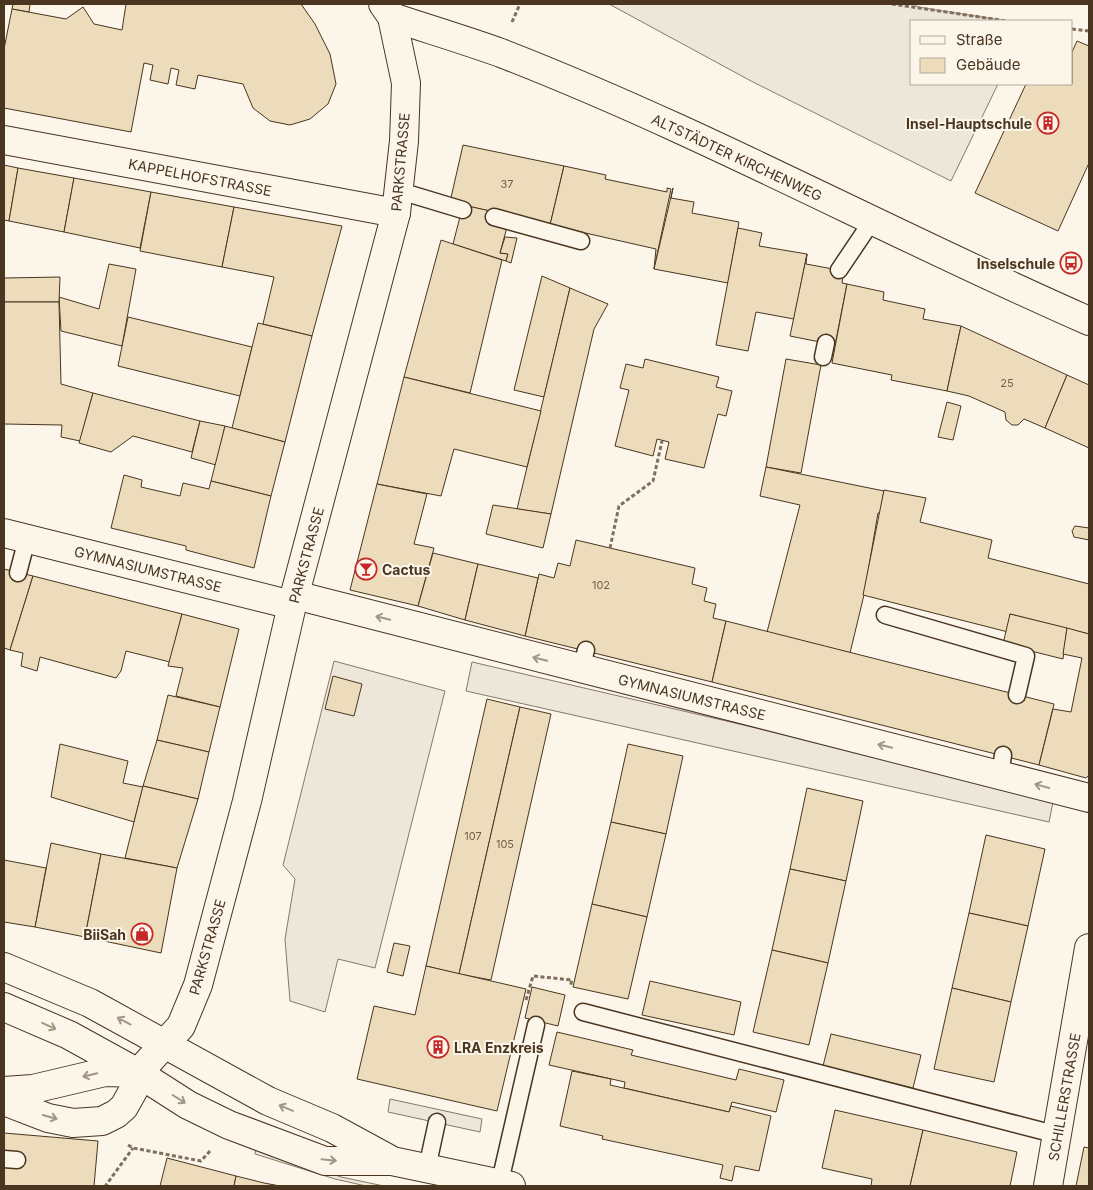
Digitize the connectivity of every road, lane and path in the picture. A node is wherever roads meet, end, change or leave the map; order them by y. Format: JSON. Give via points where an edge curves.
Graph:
{"nodes":[{"id":1,"x":892,"y":4,"type":"edge"},
{"id":2,"x":388,"y":10,"type":"edge"},
{"id":3,"x":1000,"y":20,"type":"edge"},
{"id":4,"x":1073,"y":29,"type":"edge"},
{"id":5,"x":1089,"y":31,"type":"edge"},
{"id":6,"x":4,"y":140,"type":"edge"},
{"id":7,"x":398,"y":202,"type":"junction"},
{"id":8,"x":462,"y":210,"type":"dead end"},
{"id":9,"x":494,"y":217,"type":"dead end"},
{"id":10,"x":872,"y":221,"type":"junction"},
{"id":11,"x":581,"y":242,"type":"dead end"},
{"id":12,"x":839,"y":270,"type":"dead end"},
{"id":13,"x":1089,"y":321,"type":"edge"},
{"id":14,"x":662,"y":441,"type":"dead end"},
{"id":15,"x":16,"y":536,"type":"edge"},
{"id":16,"x":610,"y":548,"type":"dead end"},
{"id":17,"x":18,"y":573,"type":"dead end"},
{"id":18,"x":294,"y":600,"type":"junction"},
{"id":19,"x":884,"y":615,"type":"dead end"},
{"id":20,"x":1017,"y":695,"type":"dead end"},
{"id":21,"x":1089,"y":798,"type":"edge"},
{"id":22,"x":1089,"y":948,"type":"edge"},
{"id":23,"x":4,"y":967,"type":"edge"},
{"id":24,"x":570,"y":988,"type":"dead end"},
{"id":25,"x":522,"y":1005,"type":"dead end"},
{"id":26,"x":4,"y":1007,"type":"edge"},
{"id":27,"x":583,"y":1012,"type":"dead end"},
{"id":28,"x":536,"y":1025,"type":"dead end"},
{"id":29,"x":168,"y":1044,"type":"junction"},
{"id":30,"x":138,"y":1073,"type":"junction"},
{"id":31,"x":4,"y":1091,"type":"edge"},
{"id":32,"x":4,"y":1101,"type":"edge"},
{"id":33,"x":437,"y":1122,"type":"dead end"},
{"id":34,"x":1058,"y":1135,"type":"junction"},
{"id":35,"x":133,"y":1148,"type":"dead end"},
{"id":36,"x":392,"y":1161,"type":"junction"},
{"id":37,"x":427,"y":1168,"type":"junction"},
{"id":38,"x":503,"y":1185,"type":"edge"},
{"id":39,"x":108,"y":1186,"type":"edge"},
{"id":40,"x":1048,"y":1186,"type":"edge"}],
"edges":[{"from":1,"to":3,"type":"path"},
{"from":2,"to":7,"type":"main road","name":"PARKSTRASSE","via":[[406,83]]},
{"from":2,"to":10,"type":"main road","name":"ALTSTÄDTER KIRCHENWEG","via":[[619,102]]},
{"from":4,"to":5,"type":"path"},
{"from":6,"to":7,"type":"main road","name":"KAPPELHOFSTRASSE"},
{"from":7,"to":8,"type":"lane"},
{"from":7,"to":18,"type":"main road","name":"PARKSTRASSE"},
{"from":9,"to":11,"type":"lane"},
{"from":10,"to":12,"type":"lane"},
{"from":10,"to":13,"type":"main road","name":"ALTSTÄDTER KIRCHENWEG"},
{"from":14,"to":16,"type":"path","via":[[653,481],[619,506]]},
{"from":15,"to":17,"type":"lane"},
{"from":15,"to":18,"type":"main road","name":"GYMNASIUMSTRASSE"},
{"from":21,"to":18,"type":"main road","name":"GYMNASIUMSTRASSE","one_way":true,"via":[[1001,765],[584,659]]},
{"from":18,"to":29,"type":"main road","name":"PARKSTRASSE","via":[[247,802],[204,965],[181,1026]]},
{"from":19,"to":20,"type":"lane","via":[[1026,656]]},
{"from":22,"to":34,"type":"main road","name":"SCHILLERSTRASSE"},
{"from":29,"to":23,"type":"main road","one_way":true,"via":[[90,1003]]},
{"from":24,"to":25,"type":"path","via":[[572,980],[533,976]]},
{"from":26,"to":30,"type":"main road","one_way":true,"via":[[69,1035]]},
{"from":27,"to":34,"type":"lane"},
{"from":28,"to":38,"type":"lane"},
{"from":29,"to":30,"type":"main road","name":"PARKSTRASSE"},
{"from":36,"to":29,"type":"main road","one_way":true,"via":[[332,1128],[268,1101]]},
{"from":30,"to":31,"type":"main road","one_way":true,"via":[[105,1072],[32,1089]]},
{"from":32,"to":30,"type":"main road","name":"PARKSTRASSE","one_way":true,"via":[[48,1118],[73,1123],[102,1121],[124,1107]]},
{"from":30,"to":36,"type":"main road","one_way":true,"via":[[188,1105],[229,1125],[325,1161]]},
{"from":33,"to":37,"type":"lane"},
{"from":34,"to":40,"type":"main road","name":"SCHILLERSTRASSE"},
{"from":35,"to":39,"type":"path"},
{"from":36,"to":37,"type":"main road"},
{"from":37,"to":38,"type":"main road"}]}
